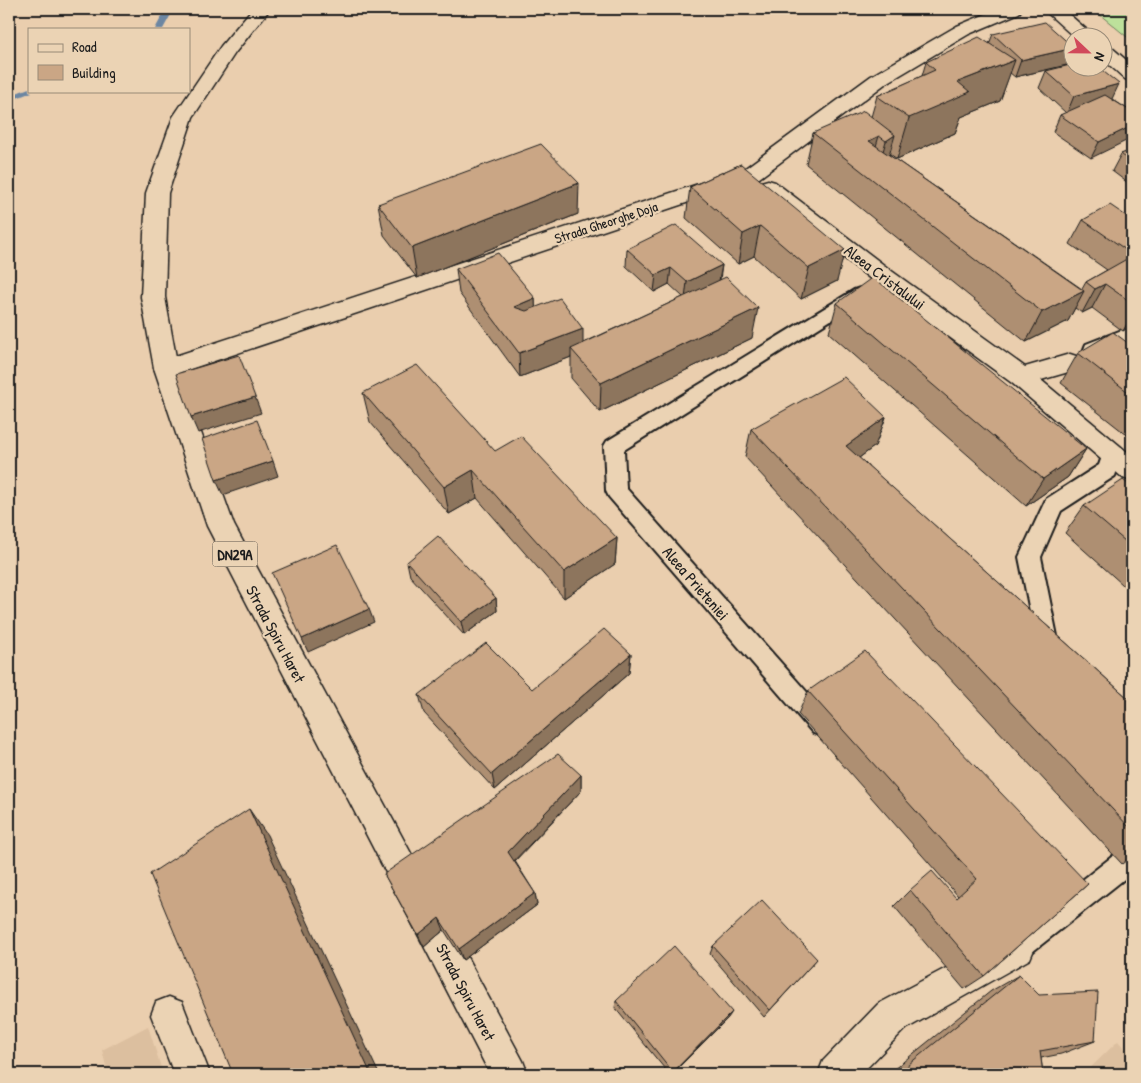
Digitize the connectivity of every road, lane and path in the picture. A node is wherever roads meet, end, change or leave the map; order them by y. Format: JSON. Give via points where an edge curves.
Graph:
{"nodes":[{"id":1,"x":260,"y":9,"type":"edge"},
{"id":2,"x":1014,"y":9,"type":"edge"},
{"id":3,"x":1052,"y":9,"type":"edge"},
{"id":4,"x":1075,"y":28,"type":"edge"},
{"id":5,"x":1114,"y":60,"type":"edge"},
{"id":6,"x":1132,"y":75,"type":"edge"},
{"id":7,"x":751,"y":174,"type":"junction"},
{"id":8,"x":885,"y":278,"type":"junction"},
{"id":9,"x":1132,"y":332,"type":"edge"},
{"id":10,"x":1070,"y":363,"type":"joint"},
{"id":11,"x":166,"y":368,"type":"junction"},
{"id":12,"x":1021,"y":377,"type":"junction"},
{"id":13,"x":1112,"y":454,"type":"junction"},
{"id":14,"x":1132,"y":471,"type":"edge"},
{"id":15,"x":1053,"y":676,"type":"edge"},
{"id":16,"x":835,"y":740,"type":"edge"},
{"id":17,"x":1131,"y":846,"type":"edge"},
{"id":18,"x":1008,"y":936,"type":"joint"},
{"id":19,"x":169,"y":1015,"type":"dead end"},
{"id":20,"x":192,"y":1074,"type":"edge"},
{"id":21,"x":508,"y":1074,"type":"edge"},
{"id":22,"x":836,"y":1074,"type":"edge"}],
"edges":[{"from":1,"to":11,"type":"street","name":"Strada Spiru Haret","number":"DN29A","via":[[183,117],[158,193],[153,297]]},
{"from":2,"to":7,"type":"street","name":"Strada Gheorghe Doja","via":[[963,30],[878,80]]},
{"from":3,"to":4,"type":"street"},
{"from":5,"to":6,"type":"street"},
{"from":7,"to":8,"type":"street","name":"Aleea Cristalului"},
{"from":7,"to":11,"type":"street","name":"Strada Gheorghe Doja"},
{"from":8,"to":12,"type":"street","name":"Aleea Cristalului"},
{"from":8,"to":16,"type":"lane","name":"Aleea Prieteniei","via":[[614,446],[616,491]]},
{"from":9,"to":10,"type":"lane","via":[[1086,352]]},
{"from":10,"to":12,"type":"street"},
{"from":11,"to":21,"type":"street","name":"Strada Spiru Haret","number":"DN29A","via":[[221,526]]},
{"from":12,"to":13,"type":"street","name":"Aleea Cristalului"},
{"from":13,"to":14,"type":"street","name":"Aleea Cristalului"},
{"from":13,"to":15,"type":"lane","via":[[1108,470],[1053,505],[1030,557]]},
{"from":17,"to":18,"type":"lane"},
{"from":18,"to":22,"type":"street","via":[[891,1017]]},
{"from":19,"to":20,"type":"street"}]}
